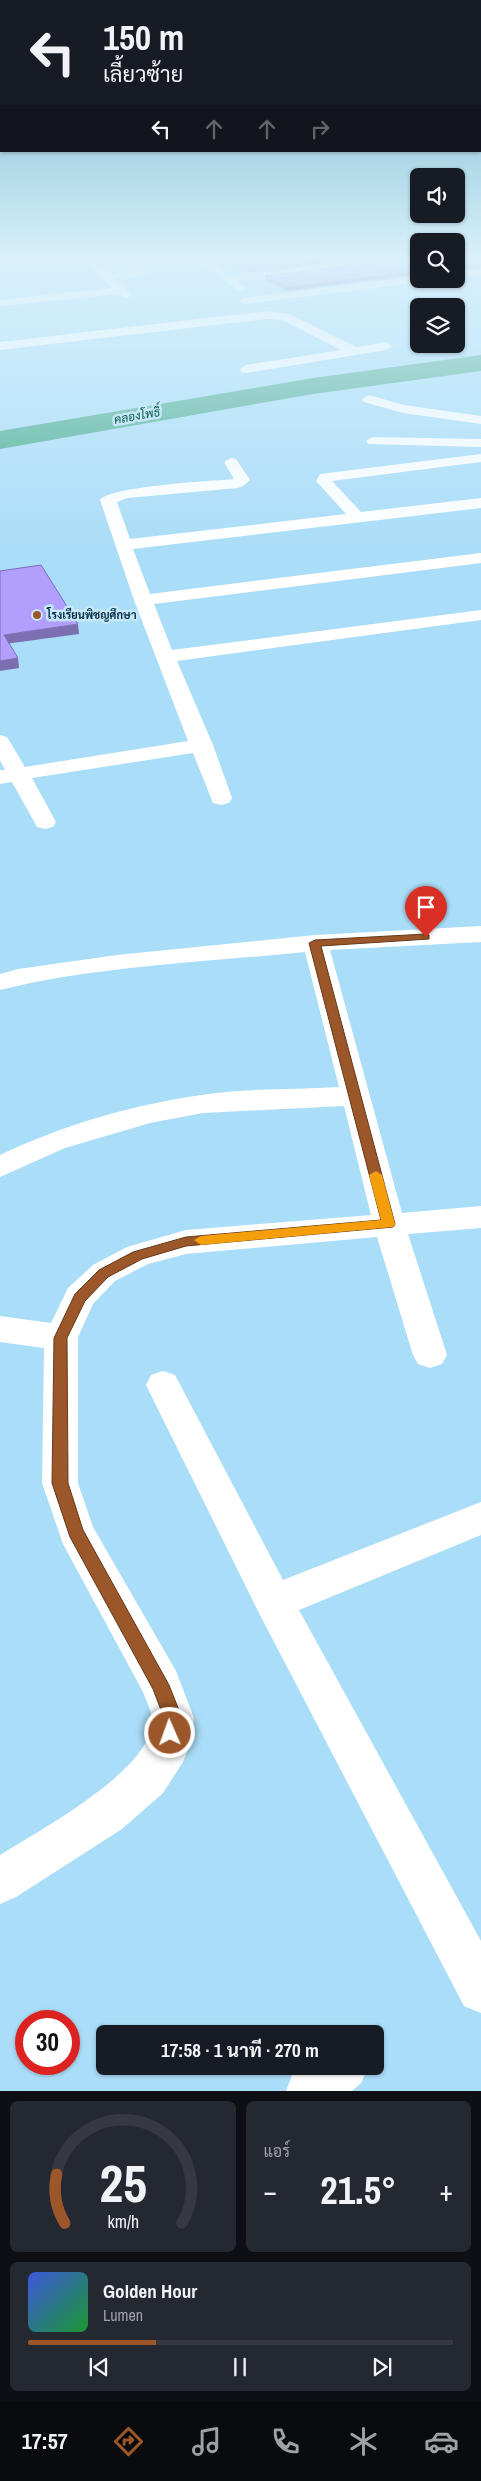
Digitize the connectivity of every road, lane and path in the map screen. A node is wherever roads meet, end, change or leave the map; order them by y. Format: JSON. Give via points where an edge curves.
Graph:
{"nodes":[{"id":1,"x":334,"y":355,"type":"edge"},
{"id":2,"x":246,"y":370,"type":"dead end"},
{"id":3,"x":369,"y":399,"type":"dead end"},
{"id":4,"x":481,"y":420,"type":"edge"},
{"id":5,"x":373,"y":441,"type":"dead end"},
{"id":6,"x":481,"y":443,"type":"edge"},
{"id":7,"x":481,"y":458,"type":"edge"},
{"id":8,"x":231,"y":462,"type":"dead end"},
{"id":9,"x":481,"y":503,"type":"edge"},
{"id":10,"x":358,"y":518,"type":"junction"},
{"id":11,"x":123,"y":545,"type":"junction"},
{"id":12,"x":481,"y":558,"type":"edge"},
{"id":13,"x":144,"y":600,"type":"junction"},
{"id":14,"x":481,"y":615,"type":"edge"},
{"id":15,"x":166,"y":657,"type":"junction"},
{"id":16,"x":0,"y":741,"type":"edge"},
{"id":17,"x":202,"y":745,"type":"junction"},
{"id":18,"x":9,"y":775,"type":"edge"},
{"id":19,"x":221,"y":798,"type":"dead end"},
{"id":20,"x":45,"y":822,"type":"dead end"},
{"id":21,"x":481,"y":934,"type":"edge"},
{"id":22,"x":315,"y":943,"type":"junction"},
{"id":23,"x":0,"y":982,"type":"edge"},
{"id":24,"x":354,"y":1096,"type":"junction"},
{"id":25,"x":0,"y":1167,"type":"edge"},
{"id":26,"x":481,"y":1217,"type":"edge"},
{"id":27,"x":389,"y":1224,"type":"junction"},
{"id":28,"x":0,"y":1330,"type":"edge"},
{"id":29,"x":60,"y":1338,"type":"junction"},
{"id":30,"x":430,"y":1355,"type":"dead end"},
{"id":31,"x":163,"y":1385,"type":"dead end"},
{"id":32,"x":481,"y":1518,"type":"edge"},
{"id":33,"x":274,"y":1602,"type":"junction"},
{"id":34,"x":0,"y":1881,"type":"edge"},
{"id":35,"x":481,"y":1989,"type":"edge"},
{"id":36,"x":332,"y":2075,"type":"edge"},
{"id":37,"x":312,"y":2091,"type":"edge"}],
"edges":[{"from":1,"to":2,"type":"street"},
{"from":3,"to":4,"type":"street","via":[[403,409]]},
{"from":5,"to":6,"type":"street"},
{"from":7,"to":10,"type":"street","via":[[324,477],[324,482]]},
{"from":8,"to":11,"type":"street","via":[[242,480],[238,483],[126,494],[108,500]]},
{"from":9,"to":10,"type":"street"},
{"from":10,"to":11,"type":"street"},
{"from":11,"to":13,"type":"street"},
{"from":12,"to":13,"type":"street"},
{"from":13,"to":15,"type":"street"},
{"from":14,"to":15,"type":"street"},
{"from":15,"to":17,"type":"street"},
{"from":16,"to":18,"type":"street"},
{"from":17,"to":18,"type":"street"},
{"from":17,"to":19,"type":"street"},
{"from":18,"to":20,"type":"street"},
{"from":21,"to":22,"type":"street"},
{"from":22,"to":23,"type":"street","via":[[117,963]]},
{"from":22,"to":24,"type":"street"},
{"from":24,"to":25,"type":"street","via":[[204,1104],[148,1114],[55,1141]]},
{"from":24,"to":27,"type":"street"},
{"from":26,"to":27,"type":"street"},
{"from":27,"to":29,"type":"street","via":[[186,1242],[138,1255],[104,1273],[80,1298]]},
{"from":27,"to":30,"type":"street"},
{"from":28,"to":29,"type":"street"},
{"from":29,"to":34,"type":"street","via":[[60,1483],[76,1532],[161,1685],[173,1718],[168,1747],[148,1778],[106,1813]]},
{"from":31,"to":33,"type":"street"},
{"from":32,"to":33,"type":"street"},
{"from":33,"to":35,"type":"street"},
{"from":36,"to":37,"type":"street"}]}
